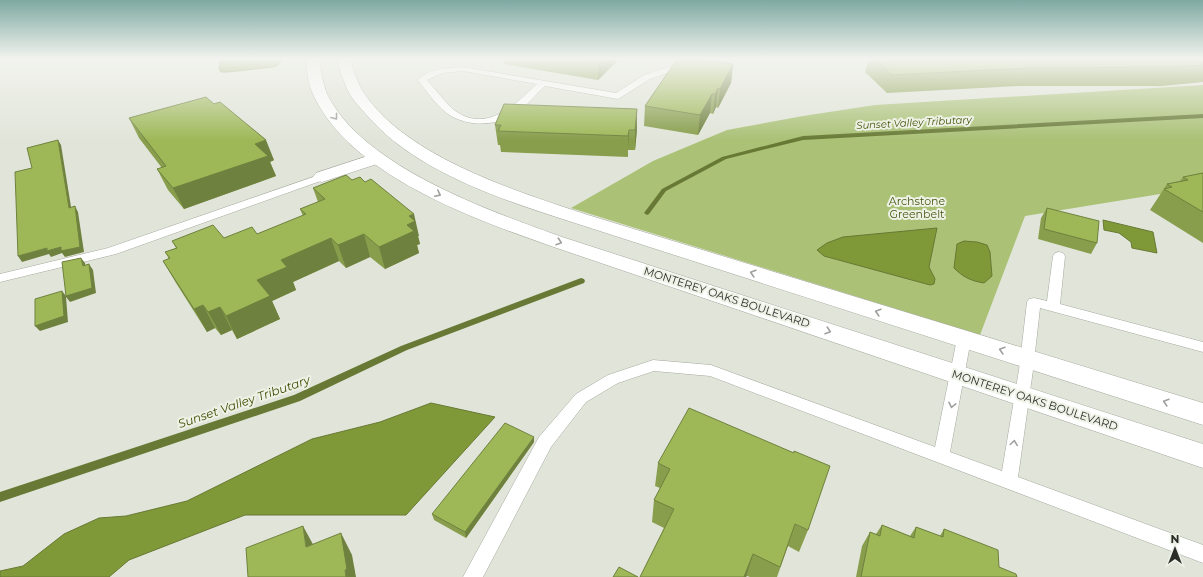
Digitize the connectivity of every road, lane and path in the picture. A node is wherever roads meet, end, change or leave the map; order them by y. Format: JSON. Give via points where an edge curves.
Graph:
{"nodes":[{"id":1,"x":317,"y":86,"type":"edge"},
{"id":2,"x":352,"y":86,"type":"edge"},
{"id":3,"x":428,"y":86,"type":"edge"},
{"id":4,"x":540,"y":86,"type":"edge"},
{"id":5,"x":560,"y":86,"type":"edge"},
{"id":6,"x":630,"y":86,"type":"edge"},
{"id":7,"x":378,"y":158,"type":"junction"},
{"id":8,"x":322,"y":177,"type":"joint"},
{"id":9,"x":1059,"y":256,"type":"dead end"},
{"id":10,"x":0,"y":278,"type":"edge"},
{"id":11,"x":1053,"y":307,"type":"junction"},
{"id":12,"x":964,"y":339,"type":"junction"},
{"id":13,"x":1203,"y":347,"type":"edge"},
{"id":14,"x":1029,"y":359,"type":"junction"},
{"id":15,"x":958,"y":374,"type":"junction"},
{"id":16,"x":1022,"y":396,"type":"junction"},
{"id":17,"x":1203,"y":414,"type":"edge"},
{"id":18,"x":941,"y":456,"type":"junction"},
{"id":19,"x":1203,"y":456,"type":"edge"},
{"id":20,"x":1009,"y":482,"type":"junction"},
{"id":21,"x":1203,"y":554,"type":"edge"},
{"id":22,"x":473,"y":577,"type":"edge"}],
"edges":[{"from":1,"to":7,"type":"street","name":"MONTEREY OAKS BOULEVARD","one_way":true,"via":[[323,102],[340,124]]},
{"from":12,"to":2,"type":"street","one_way":true,"via":[[609,228],[491,188],[428,157],[402,139],[380,122],[363,104]]},
{"from":3,"to":4,"type":"lane","via":[[454,114],[484,121],[510,114]]},
{"from":5,"to":6,"type":"lane","via":[[618,96]]},
{"from":7,"to":8,"type":"street"},
{"from":7,"to":15,"type":"street","name":"MONTEREY OAKS BOULEVARD","one_way":true,"via":[[395,171],[438,195],[492,219]]},
{"from":8,"to":10,"type":"lane","via":[[112,251]]},
{"from":9,"to":11,"type":"lane"},
{"from":11,"to":13,"type":"lane"},
{"from":11,"to":14,"type":"lane","via":[[1034,302]]},
{"from":14,"to":12,"type":"street","one_way":true},
{"from":12,"to":15,"type":"lane"},
{"from":14,"to":16,"type":"lane"},
{"from":17,"to":14,"type":"street","one_way":true},
{"from":15,"to":16,"type":"street","name":"MONTEREY OAKS BOULEVARD"},
{"from":15,"to":18,"type":"lane","one_way":true},
{"from":16,"to":19,"type":"street","name":"MONTEREY OAKS BOULEVARD"},
{"from":20,"to":16,"type":"lane","one_way":true},
{"from":18,"to":20,"type":"lane"},
{"from":18,"to":22,"type":"lane","via":[[711,371],[653,365],[613,379],[581,398],[546,442]]},
{"from":20,"to":21,"type":"lane"}]}
